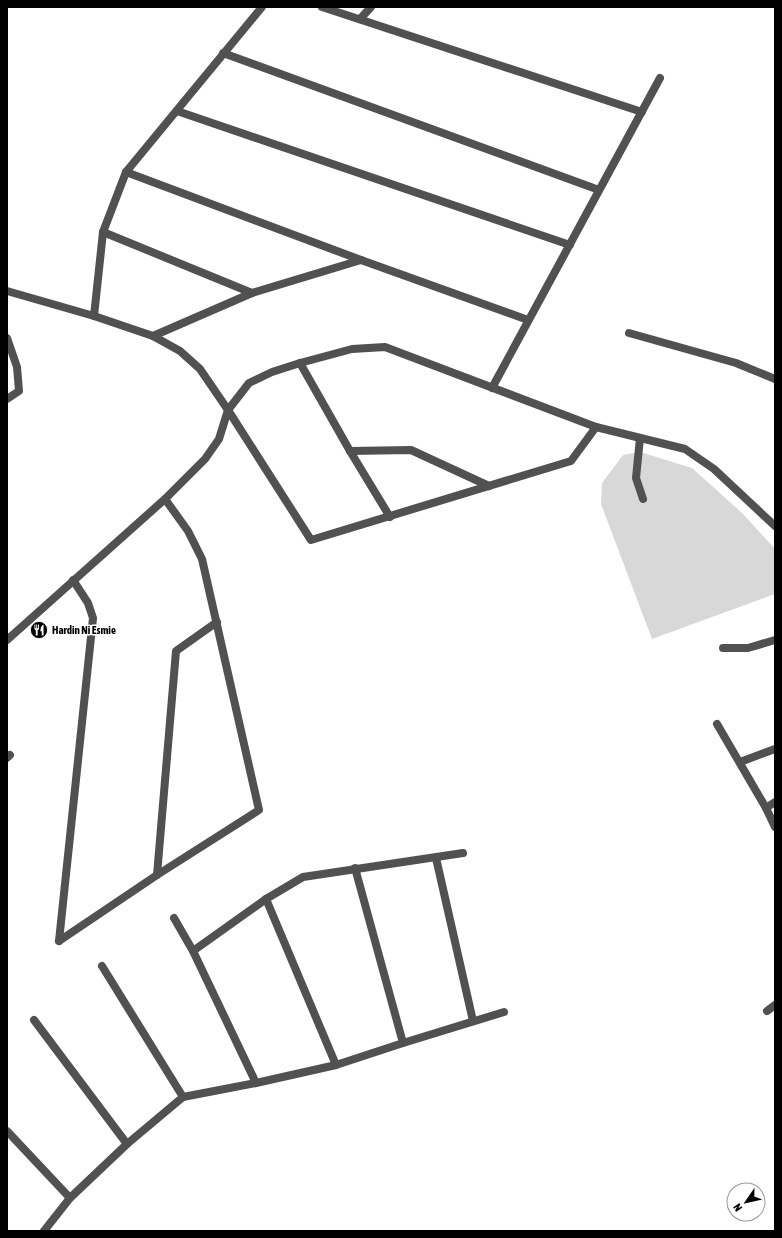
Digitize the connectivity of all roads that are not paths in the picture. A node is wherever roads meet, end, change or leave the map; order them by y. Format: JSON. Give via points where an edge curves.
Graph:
{"nodes":[{"id":1,"x":262,"y":7,"type":"edge"},
{"id":2,"x":322,"y":7,"type":"edge"},
{"id":3,"x":371,"y":7,"type":"edge"},
{"id":4,"x":360,"y":19,"type":"junction"},
{"id":5,"x":223,"y":53,"type":"junction"},
{"id":6,"x":660,"y":78,"type":"dead end"},
{"id":7,"x":177,"y":111,"type":"junction"},
{"id":8,"x":642,"y":112,"type":"junction"},
{"id":9,"x":126,"y":172,"type":"junction"},
{"id":10,"x":599,"y":190,"type":"junction"},
{"id":11,"x":103,"y":232,"type":"junction"},
{"id":12,"x":570,"y":244,"type":"junction"},
{"id":13,"x":361,"y":260,"type":"junction"},
{"id":14,"x":7,"y":291,"type":"edge"},
{"id":15,"x":252,"y":293,"type":"junction"},
{"id":16,"x":94,"y":316,"type":"junction"},
{"id":17,"x":528,"y":320,"type":"junction"},
{"id":18,"x":629,"y":333,"type":"dead end"},
{"id":19,"x":153,"y":336,"type":"junction"},
{"id":20,"x":7,"y":338,"type":"edge"},
{"id":21,"x":300,"y":363,"type":"junction"},
{"id":22,"x":775,"y":379,"type":"edge"},
{"id":23,"x":492,"y":388,"type":"junction"},
{"id":24,"x":7,"y":399,"type":"edge"},
{"id":25,"x":228,"y":410,"type":"junction"},
{"id":26,"x":596,"y":427,"type":"junction"},
{"id":27,"x":640,"y":438,"type":"junction"},
{"id":28,"x":350,"y":451,"type":"junction"},
{"id":29,"x":489,"y":486,"type":"junction"},
{"id":30,"x":643,"y":499,"type":"dead end"},
{"id":31,"x":165,"y":500,"type":"junction"},
{"id":32,"x":390,"y":517,"type":"junction"},
{"id":33,"x":775,"y":526,"type":"edge"},
{"id":34,"x":74,"y":580,"type":"junction"},
{"id":35,"x":217,"y":622,"type":"junction"},
{"id":36,"x":7,"y":640,"type":"edge"},
{"id":37,"x":775,"y":640,"type":"edge"},
{"id":38,"x":723,"y":648,"type":"dead end"},
{"id":39,"x":717,"y":724,"type":"dead end"},
{"id":40,"x":775,"y":749,"type":"edge"},
{"id":41,"x":740,"y":762,"type":"junction"},
{"id":42,"x":775,"y":802,"type":"edge"},
{"id":43,"x":766,"y":808,"type":"junction"},
{"id":44,"x":775,"y":827,"type":"edge"},
{"id":45,"x":463,"y":853,"type":"dead end"},
{"id":46,"x":436,"y":858,"type":"junction"},
{"id":47,"x":355,"y":868,"type":"junction"},
{"id":48,"x":157,"y":875,"type":"junction"},
{"id":49,"x":266,"y":899,"type":"junction"},
{"id":50,"x":174,"y":918,"type":"dead end"},
{"id":51,"x":193,"y":950,"type":"junction"},
{"id":52,"x":102,"y":966,"type":"dead end"},
{"id":53,"x":775,"y":1005,"type":"edge"},
{"id":54,"x":767,"y":1011,"type":"dead end"},
{"id":55,"x":504,"y":1012,"type":"dead end"},
{"id":56,"x":34,"y":1020,"type":"dead end"},
{"id":57,"x":473,"y":1021,"type":"junction"},
{"id":58,"x":403,"y":1043,"type":"junction"},
{"id":59,"x":336,"y":1065,"type":"junction"},
{"id":60,"x":256,"y":1083,"type":"junction"},
{"id":61,"x":183,"y":1097,"type":"junction"},
{"id":62,"x":7,"y":1131,"type":"edge"},
{"id":63,"x":127,"y":1144,"type":"junction"},
{"id":64,"x":70,"y":1198,"type":"junction"},
{"id":65,"x":44,"y":1231,"type":"edge"}],
"edges":[{"from":1,"to":5,"type":"street"},
{"from":2,"to":4,"type":"street"},
{"from":3,"to":4,"type":"street"},
{"from":4,"to":8,"type":"street"},
{"from":5,"to":7,"type":"street"},
{"from":5,"to":10,"type":"street"},
{"from":6,"to":8,"type":"street"},
{"from":7,"to":9,"type":"street"},
{"from":7,"to":12,"type":"street"},
{"from":8,"to":10,"type":"street"},
{"from":9,"to":11,"type":"street"},
{"from":9,"to":13,"type":"street"},
{"from":10,"to":12,"type":"street"},
{"from":11,"to":15,"type":"street"},
{"from":11,"to":16,"type":"street"},
{"from":12,"to":17,"type":"street"},
{"from":13,"to":15,"type":"street"},
{"from":13,"to":17,"type":"street"},
{"from":14,"to":16,"type":"street"},
{"from":15,"to":19,"type":"street"},
{"from":16,"to":19,"type":"street"},
{"from":17,"to":23,"type":"street"},
{"from":18,"to":22,"type":"street","via":[[736,363]]},
{"from":19,"to":25,"type":"street","via":[[180,351],[200,369]]},
{"from":20,"to":24,"type":"street","via":[[17,367],[19,391]]},
{"from":21,"to":23,"type":"street","via":[[352,349],[385,347]]},
{"from":21,"to":25,"type":"street","via":[[272,372],[249,384]]},
{"from":21,"to":28,"type":"street"},
{"from":23,"to":26,"type":"street"},
{"from":25,"to":31,"type":"street","via":[[219,439],[205,459]]},
{"from":25,"to":32,"type":"street","via":[[311,540]]},
{"from":26,"to":27,"type":"street"},
{"from":26,"to":29,"type":"street","via":[[571,461]]},
{"from":27,"to":30,"type":"street","via":[[636,478]]},
{"from":27,"to":33,"type":"street","via":[[685,450],[714,469]]},
{"from":28,"to":29,"type":"street","via":[[411,450]]},
{"from":28,"to":32,"type":"street"},
{"from":29,"to":32,"type":"street"},
{"from":31,"to":34,"type":"street"},
{"from":31,"to":35,"type":"street","via":[[188,531],[202,559]]},
{"from":34,"to":36,"type":"street"},
{"from":34,"to":48,"type":"street","via":[[88,603],[93,618],[59,941]]},
{"from":35,"to":48,"type":"street","via":[[176,650]]},
{"from":35,"to":48,"type":"street","via":[[259,810]]},
{"from":37,"to":38,"type":"street","via":[[748,648]]},
{"from":39,"to":41,"type":"street"},
{"from":40,"to":41,"type":"street"},
{"from":41,"to":43,"type":"street"},
{"from":42,"to":43,"type":"street"},
{"from":43,"to":44,"type":"street"},
{"from":45,"to":46,"type":"street"},
{"from":46,"to":47,"type":"street"},
{"from":46,"to":57,"type":"street"},
{"from":47,"to":49,"type":"street","via":[[303,877]]},
{"from":47,"to":58,"type":"street"},
{"from":49,"to":51,"type":"street"},
{"from":49,"to":59,"type":"street"},
{"from":50,"to":51,"type":"street"},
{"from":51,"to":60,"type":"street"},
{"from":52,"to":61,"type":"street"},
{"from":53,"to":54,"type":"street"},
{"from":55,"to":57,"type":"street"},
{"from":56,"to":63,"type":"street"},
{"from":57,"to":58,"type":"street"},
{"from":58,"to":59,"type":"street"},
{"from":59,"to":60,"type":"street"},
{"from":60,"to":61,"type":"street"},
{"from":61,"to":63,"type":"street"},
{"from":62,"to":64,"type":"street"},
{"from":63,"to":64,"type":"street"},
{"from":64,"to":65,"type":"street"}]}
